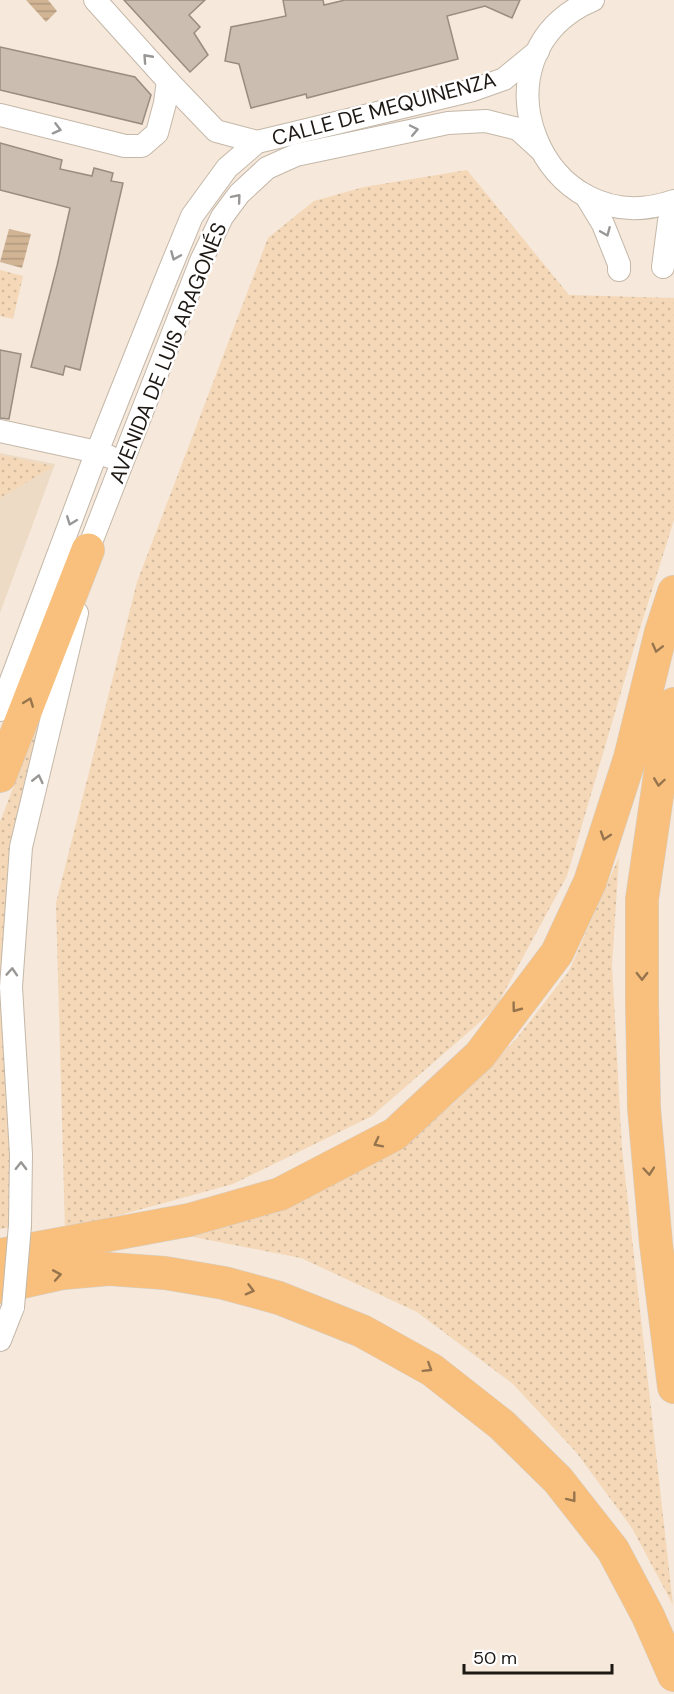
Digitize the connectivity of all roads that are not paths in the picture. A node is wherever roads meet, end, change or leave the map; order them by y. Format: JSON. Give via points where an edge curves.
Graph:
{"nodes":[{"id":1,"x":95,"y":0,"type":"edge"},
{"id":2,"x":560,"y":0,"type":"edge"},
{"id":3,"x":593,"y":0,"type":"edge"},
{"id":4,"x":542,"y":44,"type":"junction"},
{"id":5,"x":168,"y":81,"type":"junction"},
{"id":6,"x":0,"y":115,"type":"edge"},
{"id":7,"x":257,"y":142,"type":"junction"},
{"id":8,"x":540,"y":149,"type":"junction"},
{"id":9,"x":586,"y":196,"type":"junction"},
{"id":10,"x":674,"y":201,"type":"edge"},
{"id":11,"x":674,"y":210,"type":"edge"},
{"id":12,"x":663,"y":267,"type":"dead end"},
{"id":13,"x":619,"y":270,"type":"dead end"},
{"id":14,"x":0,"y":431,"type":"edge"},
{"id":15,"x":130,"y":444,"type":"junction"},
{"id":16,"x":103,"y":455,"type":"junction"},
{"id":17,"x":116,"y":480,"type":"junction"},
{"id":18,"x":88,"y":550,"type":"junction"},
{"id":19,"x":674,"y":592,"type":"edge"},
{"id":20,"x":674,"y":704,"type":"edge"},
{"id":21,"x":0,"y":710,"type":"edge"},
{"id":22,"x":0,"y":776,"type":"edge"},
{"id":23,"x":0,"y":1255,"type":"edge"},
{"id":24,"x":7,"y":1297,"type":"edge"},
{"id":25,"x":0,"y":1341,"type":"edge"},
{"id":26,"x":674,"y":1387,"type":"edge"},
{"id":27,"x":674,"y":1674,"type":"edge"}],
"edges":[{"from":5,"to":1,"type":"street","one_way":true},
{"from":2,"to":4,"type":"street"},
{"from":3,"to":4,"type":"street","name":"CALLE DE MEQUINENZA","via":[[563,19]]},
{"from":4,"to":7,"type":"street","name":"CALLE DE MEQUINENZA","via":[[504,79],[473,90]]},
{"from":4,"to":8,"type":"street","via":[[532,67],[527,100]]},
{"from":6,"to":5,"type":"street","one_way":true,"via":[[125,146],[142,146],[157,133]]},
{"from":5,"to":7,"type":"street","via":[[216,131]]},
{"from":7,"to":16,"type":"street","name":"AVENIDA DE LUIS ARAGONÉS","one_way":true,"via":[[227,168],[192,216]]},
{"from":8,"to":9,"type":"street","via":[[559,176]]},
{"from":15,"to":8,"type":"street","name":"AVENIDA DE LUIS ARAGONÉS","one_way":true,"via":[[222,217],[239,194],[267,168],[296,154],[448,123],[486,121],[519,129]]},
{"from":9,"to":10,"type":"street","via":[[632,208]]},
{"from":9,"to":13,"type":"street","one_way":true,"via":[[603,224]]},
{"from":11,"to":12,"type":"street"},
{"from":14,"to":16,"type":"street"},
{"from":15,"to":16,"type":"street"},
{"from":15,"to":17,"type":"street","name":"AVENIDA DE LUIS ARAGONÉS"},
{"from":16,"to":17,"type":"street"},
{"from":16,"to":21,"type":"street","name":"AVENIDA DE LUIS ARAGONÉS","one_way":true},
{"from":17,"to":18,"type":"street","name":"AVENIDA DE LUIS ARAGONÉS"},
{"from":22,"to":18,"type":"highway","one_way":true},
{"from":24,"to":18,"type":"street","name":"AVENIDA DE LUIS ARAGONÉS","one_way":true,"bridge":true,"via":[[20,1225],[21,1154],[11,987],[21,847],[81,595]]},
{"from":19,"to":23,"type":"highway","one_way":true,"via":[[630,758],[590,882],[557,953],[480,1055],[395,1134],[280,1194],[189,1220]]},
{"from":20,"to":26,"type":"highway","one_way":true,"via":[[642,899],[644,1108]]},
{"from":24,"to":25,"type":"street","name":"AVENIDA DE LUIS ARAGONÉS"},
{"from":24,"to":27,"type":"highway","one_way":true,"via":[[63,1273],[109,1269],[165,1272],[279,1298],[362,1331],[432,1370],[502,1425],[558,1479],[613,1550]]}]}
